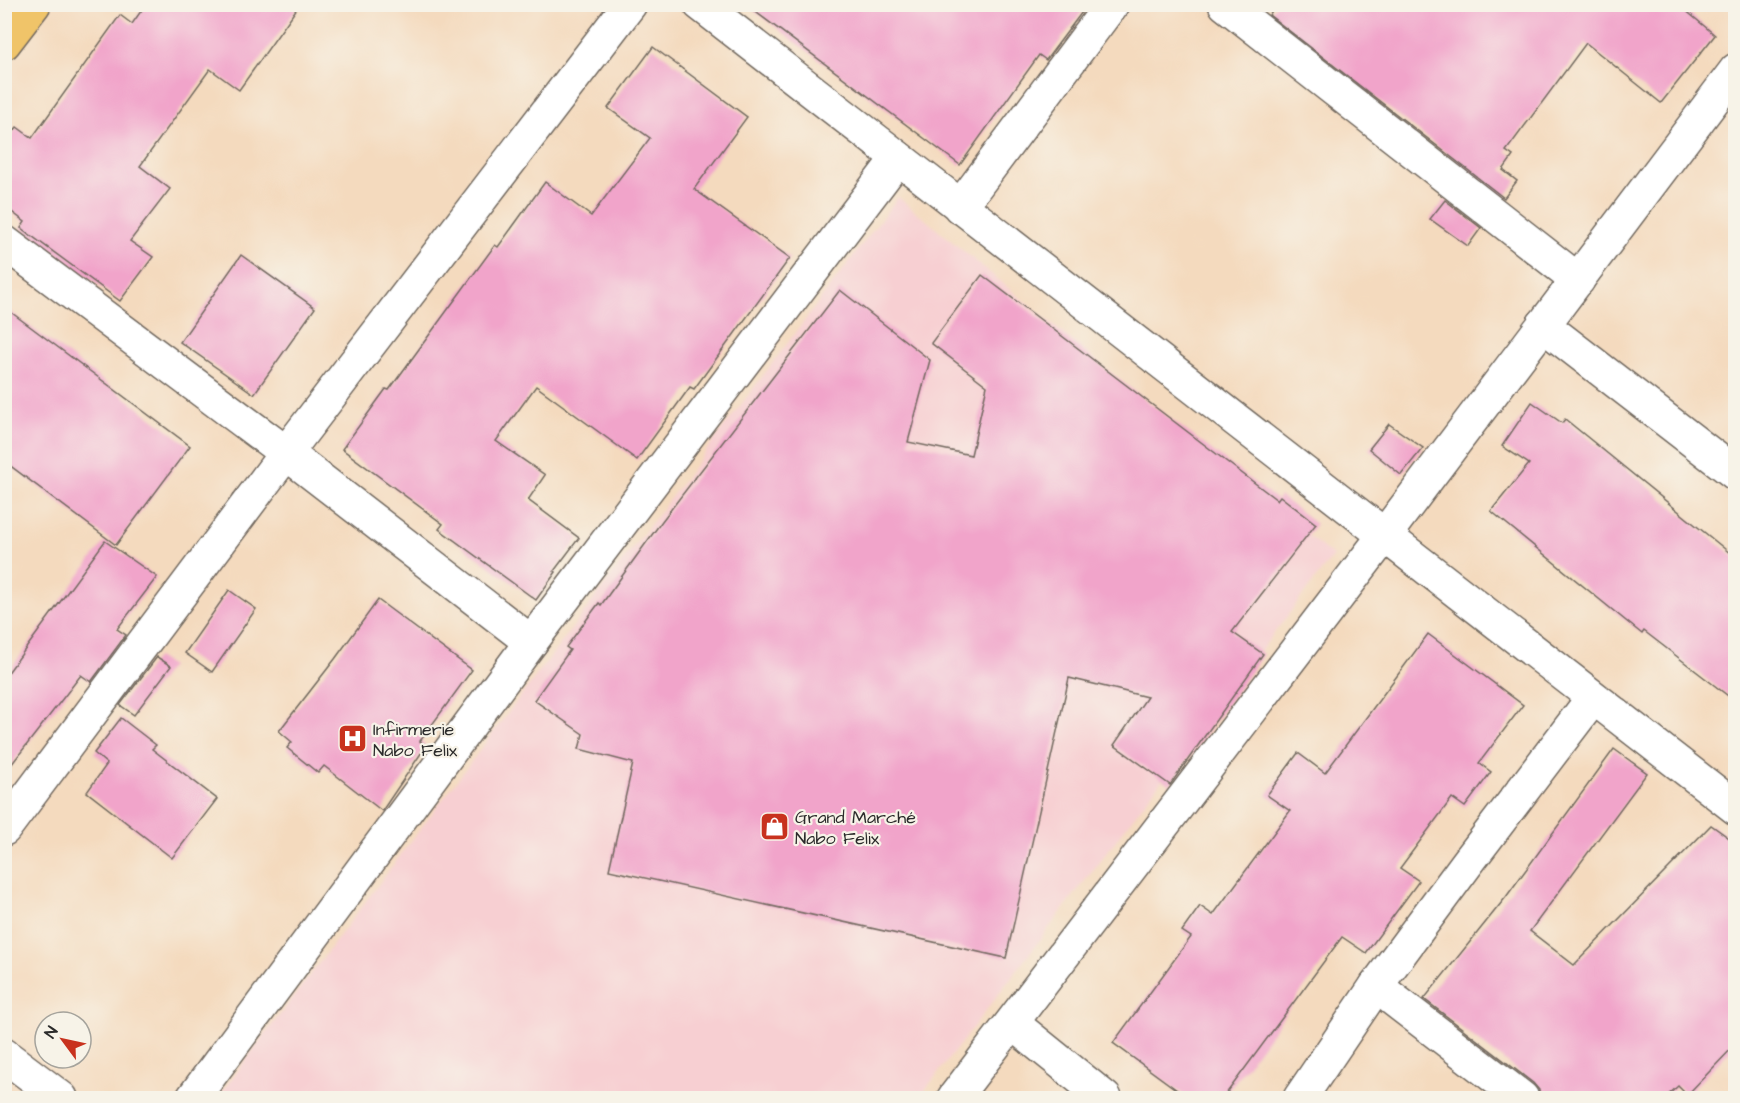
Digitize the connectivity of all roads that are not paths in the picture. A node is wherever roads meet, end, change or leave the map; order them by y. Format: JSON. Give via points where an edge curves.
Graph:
{"nodes":[{"id":1,"x":34,"y":4,"type":"edge"},
{"id":2,"x":630,"y":4,"type":"edge"},
{"id":3,"x":700,"y":4,"type":"edge"},
{"id":4,"x":1112,"y":4,"type":"edge"},
{"id":5,"x":1225,"y":4,"type":"edge"},
{"id":6,"x":4,"y":43,"type":"edge"},
{"id":7,"x":1736,"y":70,"type":"edge"},
{"id":8,"x":898,"y":158,"type":"junction"},
{"id":9,"x":960,"y":207,"type":"junction"},
{"id":10,"x":4,"y":242,"type":"edge"},
{"id":11,"x":1578,"y":280,"type":"junction"},
{"id":12,"x":1543,"y":325,"type":"junction"},
{"id":13,"x":286,"y":453,"type":"junction"},
{"id":14,"x":1736,"y":474,"type":"edge"},
{"id":15,"x":1384,"y":536,"type":"junction"},
{"id":16,"x":531,"y":642,"type":"junction"},
{"id":17,"x":1593,"y":698,"type":"junction"},
{"id":18,"x":1736,"y":808,"type":"edge"},
{"id":19,"x":4,"y":829,"type":"edge"},
{"id":20,"x":1376,"y":986,"type":"junction"},
{"id":21,"x":1012,"y":1023,"type":"junction"},
{"id":22,"x":4,"y":1055,"type":"edge"},
{"id":23,"x":61,"y":1098,"type":"edge"},
{"id":24,"x":193,"y":1098,"type":"edge"},
{"id":25,"x":954,"y":1098,"type":"edge"},
{"id":26,"x":1105,"y":1098,"type":"edge"},
{"id":27,"x":1300,"y":1098,"type":"edge"},
{"id":28,"x":1522,"y":1098,"type":"edge"}],
"edges":[{"from":1,"to":6,"type":"main road"},
{"from":2,"to":13,"type":"street"},
{"from":3,"to":8,"type":"street"},
{"from":4,"to":9,"type":"street"},
{"from":5,"to":11,"type":"street"},
{"from":7,"to":11,"type":"street"},
{"from":8,"to":9,"type":"street"},
{"from":8,"to":16,"type":"street"},
{"from":9,"to":15,"type":"street"},
{"from":10,"to":13,"type":"street"},
{"from":11,"to":12,"type":"street"},
{"from":12,"to":14,"type":"street"},
{"from":12,"to":15,"type":"street"},
{"from":13,"to":16,"type":"street"},
{"from":13,"to":19,"type":"street"},
{"from":15,"to":17,"type":"street"},
{"from":15,"to":21,"type":"street"},
{"from":16,"to":24,"type":"street"},
{"from":17,"to":18,"type":"street"},
{"from":17,"to":20,"type":"street"},
{"from":20,"to":27,"type":"street"},
{"from":20,"to":28,"type":"street"},
{"from":21,"to":25,"type":"street"},
{"from":21,"to":26,"type":"street"},
{"from":22,"to":23,"type":"street"}]}
